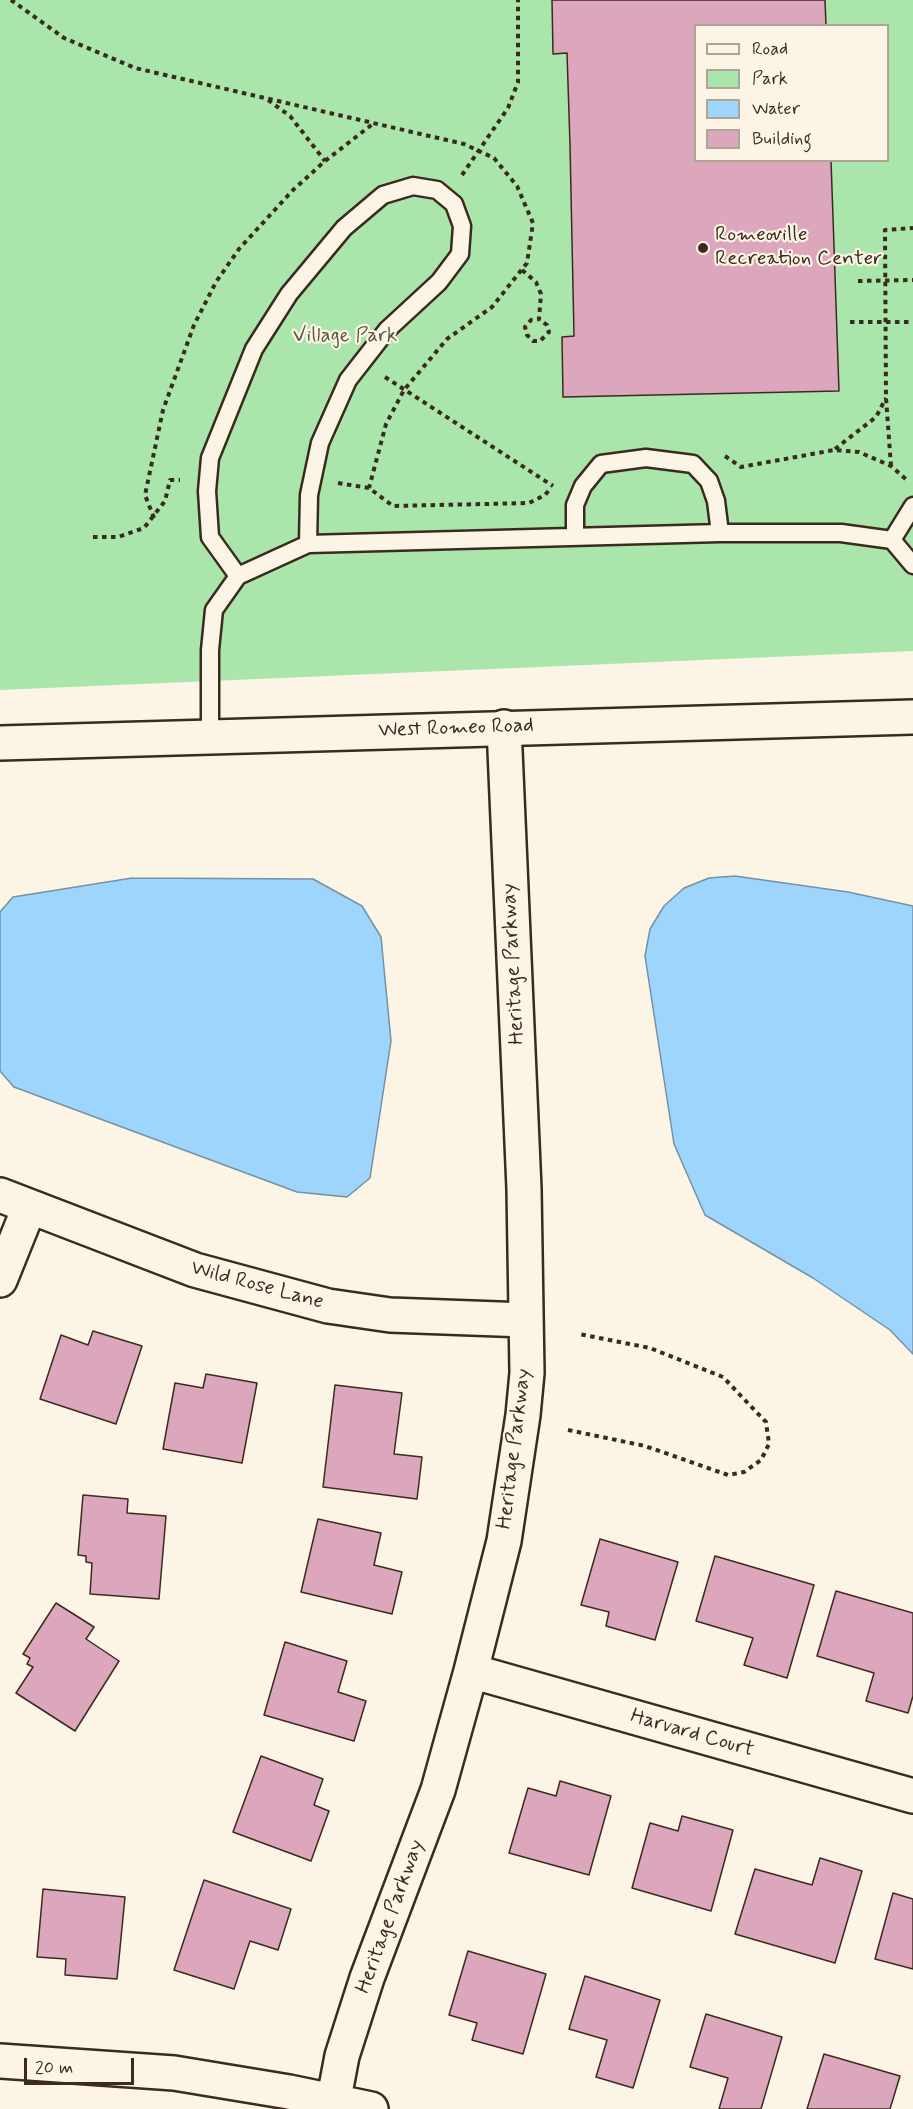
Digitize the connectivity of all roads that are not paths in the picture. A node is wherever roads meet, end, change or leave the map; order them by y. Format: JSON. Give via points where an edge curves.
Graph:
{"nodes":[{"id":1,"x":913,"y":506,"type":"edge"},
{"id":2,"x":720,"y":532,"type":"junction"},
{"id":3,"x":575,"y":537,"type":"junction"},
{"id":4,"x":892,"y":540,"type":"junction"},
{"id":5,"x":308,"y":544,"type":"junction"},
{"id":6,"x":913,"y":565,"type":"edge"},
{"id":7,"x":238,"y":576,"type":"junction"},
{"id":8,"x":913,"y":717,"type":"edge"},
{"id":9,"x":504,"y":727,"type":"junction"},
{"id":10,"x":210,"y":736,"type":"junction"},
{"id":11,"x":0,"y":743,"type":"edge"},
{"id":12,"x":0,"y":1195,"type":"edge"},
{"id":13,"x":29,"y":1208,"type":"junction"},
{"id":14,"x":0,"y":1280,"type":"edge"},
{"id":15,"x":526,"y":1320,"type":"junction"},
{"id":16,"x":471,"y":1671,"type":"junction"},
{"id":17,"x":913,"y":1796,"type":"edge"},
{"id":18,"x":0,"y":2061,"type":"edge"},
{"id":19,"x":333,"y":2105,"type":"edge"},
{"id":20,"x":371,"y":2109,"type":"edge"}],
"edges":[{"from":1,"to":4,"type":"lane"},
{"from":2,"to":3,"type":"lane"},
{"from":2,"to":3,"type":"lane","via":[[709,481],[693,464],[646,458],[601,464],[583,486],[575,505]]},
{"from":2,"to":4,"type":"lane","via":[[841,532]]},
{"from":3,"to":5,"type":"lane"},
{"from":4,"to":6,"type":"lane"},
{"from":5,"to":7,"type":"lane"},
{"from":5,"to":7,"type":"lane","via":[[309,495],[320,443],[348,380],[387,330],[439,282],[460,254],[462,226],[454,204],[437,190],[413,186],[383,195],[344,228],[289,294],[254,349],[210,458],[208,482],[210,537]]},
{"from":7,"to":10,"type":"lane","via":[[214,610]]},
{"from":8,"to":9,"type":"street","name":"West Romeo Road"},
{"from":9,"to":10,"type":"street","name":"West Romeo Road"},
{"from":9,"to":15,"type":"street","name":"Heritage Parkway"},
{"from":10,"to":11,"type":"street","name":"West Romeo Road"},
{"from":12,"to":13,"type":"street","name":"Wild Rose Lane"},
{"from":13,"to":14,"type":"street"},
{"from":13,"to":15,"type":"street","name":"Wild Rose Lane","via":[[195,1270],[328,1306],[390,1315]]},
{"from":15,"to":16,"type":"street","name":"Heritage Parkway","via":[[524,1415],[504,1541]]},
{"from":16,"to":17,"type":"street","name":"Harvard Court"},
{"from":16,"to":19,"type":"street","name":"Heritage Parkway","via":[[438,1790],[345,2045]]},
{"from":18,"to":19,"type":"street","via":[[174,2073],[289,2091]]},
{"from":19,"to":20,"type":"street"}]}
